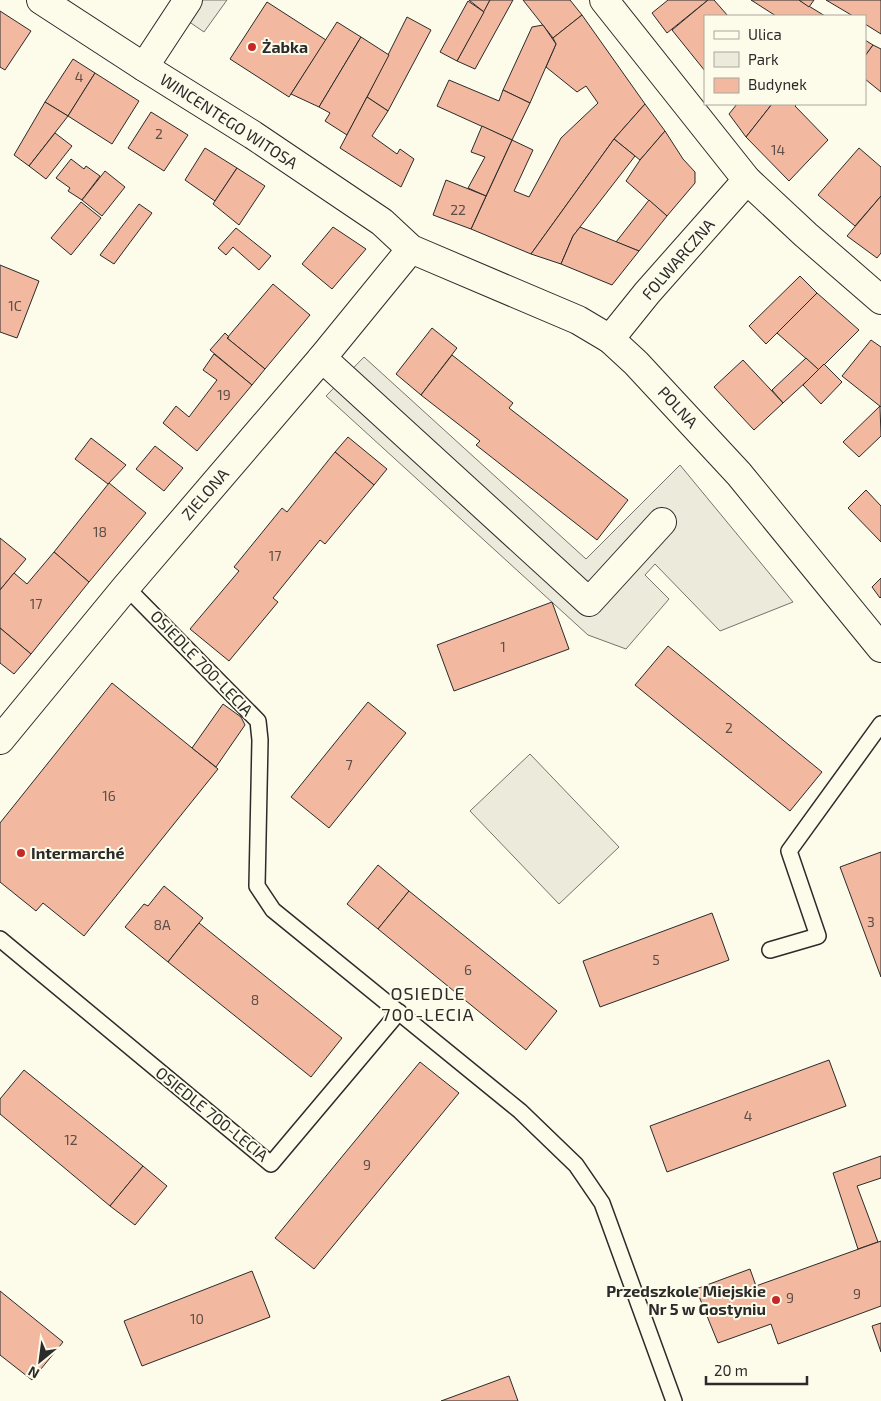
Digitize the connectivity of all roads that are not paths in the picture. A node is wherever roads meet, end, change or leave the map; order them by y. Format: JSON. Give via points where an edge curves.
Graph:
{"nodes":[{"id":1,"x":41,"y":0,"type":"edge"},
{"id":2,"x":188,"y":0,"type":"edge"},
{"id":3,"x":604,"y":0,"type":"edge"},
{"id":4,"x":144,"y":67,"type":"junction"},
{"id":5,"x":747,"y":180,"type":"junction"},
{"id":6,"x":411,"y":249,"type":"junction"},
{"id":7,"x":881,"y":300,"type":"edge"},
{"id":8,"x":610,"y":339,"type":"junction"},
{"id":9,"x":322,"y":358,"type":"junction"},
{"id":10,"x":662,"y":522,"type":"dead end"},
{"id":11,"x":126,"y":587,"type":"junction"},
{"id":12,"x":881,"y":648,"type":"edge"},
{"id":13,"x":881,"y":724,"type":"edge"},
{"id":14,"x":0,"y":740,"type":"edge"},
{"id":15,"x":0,"y":939,"type":"edge"},
{"id":16,"x":770,"y":950,"type":"dead end"},
{"id":17,"x":399,"y":1012,"type":"junction"},
{"id":18,"x":674,"y":1401,"type":"edge"}],
"edges":[{"from":1,"to":4,"type":"street","name":"WINCENTEGO WITOSA"},
{"from":2,"to":4,"type":"street"},
{"from":3,"to":5,"type":"street"},
{"from":4,"to":6,"type":"street","name":"WINCENTEGO WITOSA","via":[[253,135],[382,222]]},
{"from":5,"to":7,"type":"street"},
{"from":5,"to":8,"type":"street","name":"FOLWARCZNA"},
{"from":6,"to":8,"type":"street","name":"POLNA","via":[[578,320]]},
{"from":6,"to":9,"type":"street","name":"ZIELONA"},
{"from":8,"to":12,"type":"street","name":"POLNA","via":[[739,474]]},
{"from":9,"to":10,"type":"street","via":[[589,602]]},
{"from":9,"to":11,"type":"street","name":"ZIELONA"},
{"from":11,"to":14,"type":"street","name":"ZIELONA"},
{"from":11,"to":17,"type":"lane","name":"OSIEDLE 700-LECIA","via":[[258,721],[257,886],[273,910]]},
{"from":13,"to":16,"type":"lane","via":[[789,851],[818,936]]},
{"from":15,"to":17,"type":"lane","name":"OSIEDLE 700-LECIA","via":[[271,1164]]},
{"from":17,"to":18,"type":"lane","name":"OSIEDLE 700-LECIA","via":[[520,1110],[576,1165],[602,1203]]}]}
